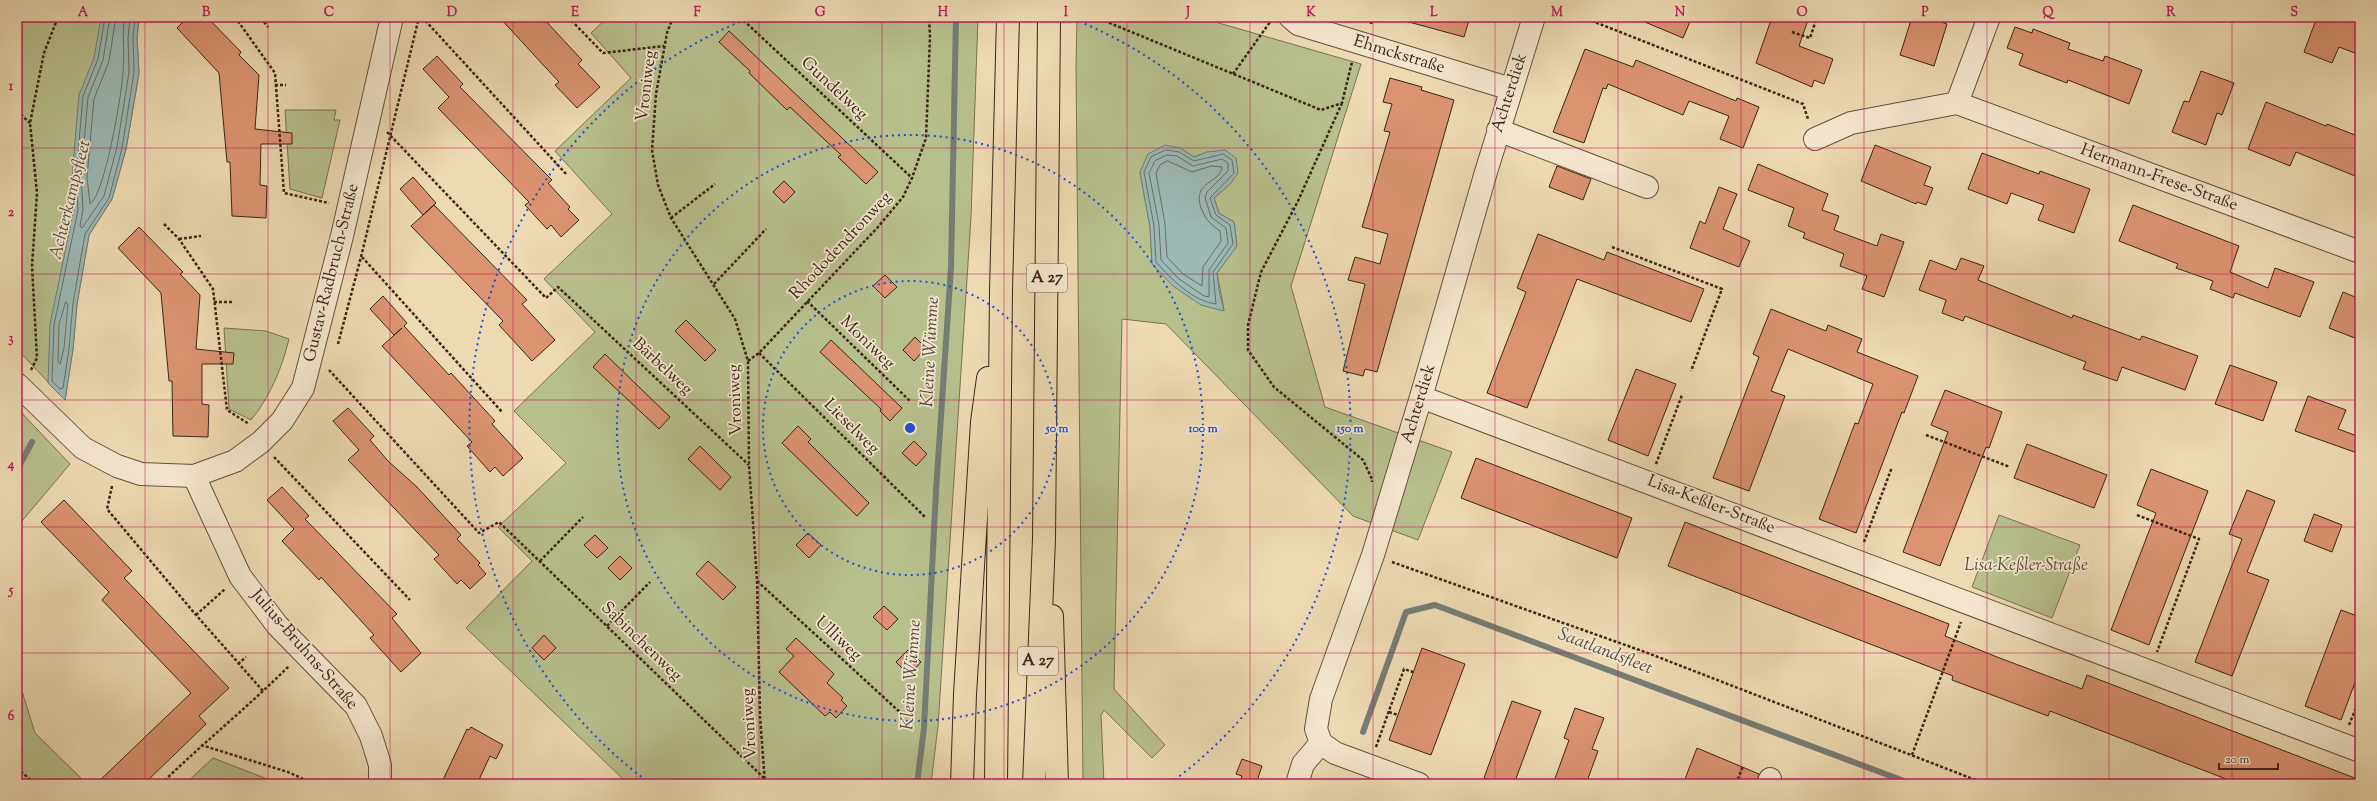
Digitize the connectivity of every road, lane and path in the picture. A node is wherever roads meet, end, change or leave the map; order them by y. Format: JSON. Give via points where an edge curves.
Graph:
{"nodes":[{"id":1,"x":58,"y":17,"type":"edge"},
{"id":2,"x":235,"y":17,"type":"edge"},
{"id":3,"x":392,"y":17,"type":"edge"},
{"id":4,"x":422,"y":17,"type":"edge"},
{"id":5,"x":568,"y":17,"type":"edge"},
{"id":6,"x":673,"y":17,"type":"edge"},
{"id":7,"x":740,"y":17,"type":"edge"},
{"id":8,"x":929,"y":17,"type":"edge"},
{"id":9,"x":1008,"y":17,"type":"edge"},
{"id":10,"x":1050,"y":17,"type":"edge"},
{"id":11,"x":1095,"y":17,"type":"edge"},
{"id":12,"x":1290,"y":17,"type":"edge"},
{"id":13,"x":1534,"y":17,"type":"edge"},
{"id":14,"x":1582,"y":17,"type":"edge"},
{"id":15,"x":1818,"y":17,"type":"edge"},
{"id":16,"x":1989,"y":17,"type":"edge"},
{"id":17,"x":268,"y":27,"type":"dead end"},
{"id":18,"x":1264,"y":30,"type":"dead end"},
{"id":19,"x":1792,"y":32,"type":"dead end"},
{"id":20,"x":1357,"y":42,"type":"junction"},
{"id":21,"x":664,"y":46,"type":"junction"},
{"id":22,"x":1233,"y":74,"type":"junction"},
{"id":23,"x":275,"y":85,"type":"junction"},
{"id":24,"x":286,"y":85,"type":"dead end"},
{"id":25,"x":1511,"y":89,"type":"junction"},
{"id":26,"x":1342,"y":103,"type":"junction"},
{"id":27,"x":1957,"y":103,"type":"junction"},
{"id":28,"x":17,"y":110,"type":"edge"},
{"id":29,"x":371,"y":114,"type":"junction"},
{"id":30,"x":30,"y":123,"type":"junction"},
{"id":31,"x":1498,"y":130,"type":"junction"},
{"id":32,"x":1815,"y":139,"type":"joint"},
{"id":33,"x":567,"y":175,"type":"dead end"},
{"id":34,"x":912,"y":178,"type":"junction"},
{"id":35,"x":715,"y":184,"type":"dead end"},
{"id":36,"x":1647,"y":187,"type":"dead end"},
{"id":37,"x":349,"y":208,"type":"junction"},
{"id":38,"x":671,"y":218,"type":"junction"},
{"id":39,"x":164,"y":224,"type":"dead end"},
{"id":40,"x":766,"y":229,"type":"dead end"},
{"id":41,"x":201,"y":236,"type":"dead end"},
{"id":42,"x":342,"y":236,"type":"junction"},
{"id":43,"x":178,"y":239,"type":"junction"},
{"id":44,"x":1612,"y":247,"type":"dead end"},
{"id":45,"x":2360,"y":252,"type":"edge"},
{"id":46,"x":714,"y":284,"type":"junction"},
{"id":47,"x":1000,"y":291,"type":"junction"},
{"id":48,"x":807,"y":301,"type":"junction"},
{"id":49,"x":214,"y":302,"type":"junction"},
{"id":50,"x":232,"y":302,"type":"dead end"},
{"id":51,"x":759,"y":353,"type":"junction"},
{"id":52,"x":313,"y":354,"type":"junction"},
{"id":53,"x":748,"y":361,"type":"junction"},
{"id":54,"x":1691,"y":371,"type":"dead end"},
{"id":55,"x":20,"y":386,"type":"edge"},
{"id":56,"x":1682,"y":396,"type":"dead end"},
{"id":57,"x":1421,"y":397,"type":"junction"},
{"id":58,"x":911,"y":402,"type":"dead end"},
{"id":59,"x":502,"y":412,"type":"dead end"},
{"id":60,"x":1926,"y":435,"type":"dead end"},
{"id":61,"x":261,"y":442,"type":"junction"},
{"id":62,"x":749,"y":465,"type":"junction"},
{"id":63,"x":117,"y":466,"type":"junction"},
{"id":64,"x":1892,"y":467,"type":"dead end"},
{"id":65,"x":2010,"y":467,"type":"dead end"},
{"id":66,"x":194,"y":476,"type":"junction"},
{"id":67,"x":1650,"y":482,"type":"junction"},
{"id":68,"x":1370,"y":486,"type":"dead end"},
{"id":69,"x":2137,"y":516,"type":"dead end"},
{"id":70,"x":583,"y":517,"type":"dead end"},
{"id":71,"x":926,"y":518,"type":"dead end"},
{"id":72,"x":1044,"y":539,"type":"junction"},
{"id":73,"x":1372,"y":555,"type":"junction"},
{"id":74,"x":1857,"y":560,"type":"junction"},
{"id":75,"x":540,"y":562,"type":"junction"},
{"id":76,"x":240,"y":576,"type":"junction"},
{"id":77,"x":756,"y":580,"type":"junction"},
{"id":78,"x":650,"y":582,"type":"dead end"},
{"id":79,"x":410,"y":600,"type":"dead end"},
{"id":80,"x":1969,"y":603,"type":"junction"},
{"id":81,"x":196,"y":615,"type":"junction"},
{"id":82,"x":607,"y":626,"type":"junction"},
{"id":83,"x":304,"y":651,"type":"junction"},
{"id":84,"x":246,"y":657,"type":"dead end"},
{"id":85,"x":238,"y":664,"type":"junction"},
{"id":86,"x":2150,"y":671,"type":"junction"},
{"id":87,"x":1413,"y":672,"type":"dead end"},
{"id":88,"x":264,"y":691,"type":"junction"},
{"id":89,"x":964,"y":694,"type":"junction"},
{"id":90,"x":2360,"y":698,"type":"edge"},
{"id":91,"x":1388,"y":712,"type":"junction"},
{"id":92,"x":902,"y":715,"type":"dead end"},
{"id":93,"x":1398,"y":715,"type":"dead end"},
{"id":94,"x":1321,"y":743,"type":"junction"},
{"id":95,"x":202,"y":744,"type":"junction"},
{"id":96,"x":2351,"y":748,"type":"edge"},
{"id":97,"x":1912,"y":755,"type":"junction"},
{"id":98,"x":1369,"y":766,"type":"junction"},
{"id":99,"x":1742,"y":766,"type":"dead end"},
{"id":100,"x":17,"y":768,"type":"edge"},
{"id":101,"x":765,"y":780,"type":"junction"},
{"id":102,"x":35,"y":784,"type":"edge"},
{"id":103,"x":161,"y":784,"type":"edge"},
{"id":104,"x":314,"y":784,"type":"edge"},
{"id":105,"x":380,"y":784,"type":"edge"},
{"id":106,"x":765,"y":784,"type":"edge"},
{"id":107,"x":950,"y":784,"type":"edge"},
{"id":108,"x":962,"y":784,"type":"edge"},
{"id":109,"x":996,"y":784,"type":"edge"},
{"id":110,"x":1034,"y":784,"type":"edge"},
{"id":111,"x":1058,"y":784,"type":"edge"},
{"id":112,"x":1297,"y":784,"type":"edge"},
{"id":113,"x":1419,"y":784,"type":"edge"},
{"id":114,"x":1736,"y":784,"type":"edge"},
{"id":115,"x":1986,"y":784,"type":"edge"}],
"edges":[{"from":1,"to":30,"type":"path","via":[[44,53]]},
{"from":2,"to":17,"type":"path","via":[[260,18]]},
{"from":2,"to":23,"type":"path","via":[[275,73]]},
{"from":3,"to":29,"type":"street","name":"Gustav-Radbruch-Straße"},
{"from":4,"to":33,"type":"path"},
{"from":5,"to":21,"type":"path","via":[[603,53]]},
{"from":6,"to":21,"type":"path","name":"Vroniweg"},
{"from":7,"to":34,"type":"path","name":"Gundelweg"},
{"from":8,"to":34,"type":"path","name":"Rhododendronweg","via":[[926,138]]},
{"from":9,"to":47,"type":"highway","number":"A 27"},
{"from":10,"to":72,"type":"highway","number":"A 27"},
{"from":11,"to":22,"type":"path"},
{"from":12,"to":20,"type":"street","name":"Ehmckstraße","via":[[1298,24]]},
{"from":13,"to":25,"type":"street","name":"Achterdiek"},
{"from":14,"to":32,"type":"path","via":[[1803,104]]},
{"from":15,"to":19,"type":"path","via":[[1810,38]]},
{"from":16,"to":27,"type":"street"},
{"from":18,"to":22,"type":"path"},
{"from":20,"to":25,"type":"street","name":"Ehmckstraße"},
{"from":20,"to":26,"type":"path"},
{"from":21,"to":38,"type":"path","name":"Vroniweg","via":[[656,94],[652,150],[658,185]]},
{"from":22,"to":26,"type":"path","via":[[1321,110]]},
{"from":23,"to":24,"type":"path"},
{"from":23,"to":37,"type":"path","via":[[284,192]]},
{"from":25,"to":31,"type":"street","name":"Achterdiek"},
{"from":26,"to":68,"type":"path","via":[[1298,201],[1261,272],[1248,325],[1248,350],[1274,387],[1363,460],[1372,479]]},
{"from":27,"to":32,"type":"street","via":[[1851,123]]},
{"from":27,"to":45,"type":"street","name":"Hermann-Frese-Straße"},
{"from":28,"to":30,"type":"path"},
{"from":29,"to":37,"type":"street","name":"Gustav-Radbruch-Straße"},
{"from":29,"to":62,"type":"path","name":"Bärbelweg","via":[[546,298],[558,287]]},
{"from":30,"to":55,"type":"path","via":[[37,193],[32,266],[37,358]]},
{"from":31,"to":36,"type":"street"},
{"from":31,"to":57,"type":"street","name":"Achterdiek"},
{"from":34,"to":48,"type":"path","name":"Rhododendronweg","via":[[903,197],[878,227]]},
{"from":35,"to":38,"type":"path"},
{"from":37,"to":42,"type":"street","name":"Gustav-Radbruch-Straße"},
{"from":38,"to":46,"type":"path","name":"Vroniweg"},
{"from":39,"to":43,"type":"path"},
{"from":40,"to":46,"type":"path"},
{"from":41,"to":43,"type":"path"},
{"from":42,"to":52,"type":"street","name":"Gustav-Radbruch-Straße"},
{"from":42,"to":59,"type":"path"},
{"from":43,"to":49,"type":"path","via":[[213,289]]},
{"from":44,"to":54,"type":"path","via":[[1722,289]]},
{"from":46,"to":53,"type":"path","name":"Vroniweg","via":[[735,319]]},
{"from":47,"to":89,"type":"highway","via":[[982,422]]},
{"from":47,"to":109,"type":"highway","number":"A 27"},
{"from":48,"to":51,"type":"path","name":"Rhododendronweg"},
{"from":48,"to":58,"type":"path","name":"Moniweg"},
{"from":49,"to":50,"type":"path"},
{"from":49,"to":61,"type":"path","via":[[226,410],[249,424]]},
{"from":51,"to":53,"type":"path","name":"Rhododendronweg"},
{"from":51,"to":71,"type":"path","name":"Lieselweg"},
{"from":52,"to":61,"type":"street","name":"Gustav-Radbruch-Straße","via":[[303,388],[282,421]]},
{"from":52,"to":75,"type":"path","name":"Sabinchenweg","via":[[479,533],[499,522]]},
{"from":53,"to":62,"type":"path","name":"Vroniweg"},
{"from":55,"to":63,"type":"street","via":[[83,448]]},
{"from":56,"to":67,"type":"path"},
{"from":57,"to":67,"type":"street","name":"Lisa-Keßler-Straße"},
{"from":57,"to":73,"type":"street","name":"Achterdiek"},
{"from":60,"to":65,"type":"path"},
{"from":61,"to":66,"type":"street","name":"Gustav-Radbruch-Straße","via":[[235,462]]},
{"from":61,"to":79,"type":"path"},
{"from":62,"to":77,"type":"path","name":"Vroniweg"},
{"from":63,"to":66,"type":"street","via":[[141,474]]},
{"from":63,"to":81,"type":"path","via":[[106,509]]},
{"from":64,"to":74,"type":"path"},
{"from":66,"to":76,"type":"street","name":"Julius-Bruhns-Straße"},
{"from":67,"to":74,"type":"street","name":"Lisa-Keßler-Straße"},
{"from":69,"to":86,"type":"path","via":[[2199,539]]},
{"from":70,"to":75,"type":"path"},
{"from":72,"to":110,"type":"highway","number":"A 27"},
{"from":72,"to":111,"type":"highway","via":[[1054,639]]},
{"from":73,"to":94,"type":"street","name":"Achterdiek","via":[[1321,699],[1316,729]]},
{"from":73,"to":97,"type":"path","via":[[1645,652]]},
{"from":74,"to":80,"type":"street","name":"Lisa-Keßler-Straße"},
{"from":75,"to":82,"type":"path","name":"Sabinchenweg"},
{"from":76,"to":81,"type":"path"},
{"from":76,"to":83,"type":"street","name":"Julius-Bruhns-Straße","via":[[277,625]]},
{"from":77,"to":92,"type":"path","name":"Ulliweg"},
{"from":77,"to":101,"type":"path","name":"Vroniweg","via":[[760,716]]},
{"from":78,"to":82,"type":"path"},
{"from":80,"to":86,"type":"street","name":"Lisa-Keßler-Straße"},
{"from":80,"to":97,"type":"path"},
{"from":81,"to":85,"type":"path"},
{"from":82,"to":101,"type":"path","name":"Sabinchenweg"},
{"from":83,"to":88,"type":"path"},
{"from":83,"to":105,"type":"street","name":"Julius-Bruhns-Straße","via":[[356,706],[371,736],[380,765]]},
{"from":84,"to":85,"type":"path"},
{"from":85,"to":88,"type":"path"},
{"from":86,"to":96,"type":"street","name":"Lisa-Keßler-Straße"},
{"from":87,"to":91,"type":"path","via":[[1404,668]]},
{"from":88,"to":95,"type":"path"},
{"from":89,"to":107,"type":"highway"},
{"from":89,"to":108,"type":"highway"},
{"from":90,"to":96,"type":"path"},
{"from":91,"to":93,"type":"path"},
{"from":91,"to":98,"type":"path"},
{"from":94,"to":98,"type":"street","via":[[1335,753]]},
{"from":94,"to":112,"type":"street","via":[[1303,764]]},
{"from":95,"to":103,"type":"path"},
{"from":95,"to":104,"type":"path","via":[[288,772]]},
{"from":97,"to":115,"type":"path"},
{"from":98,"to":113,"type":"street"},
{"from":99,"to":114,"type":"path"},
{"from":100,"to":102,"type":"path"},
{"from":101,"to":106,"type":"path","name":"Vroniweg"}]}
